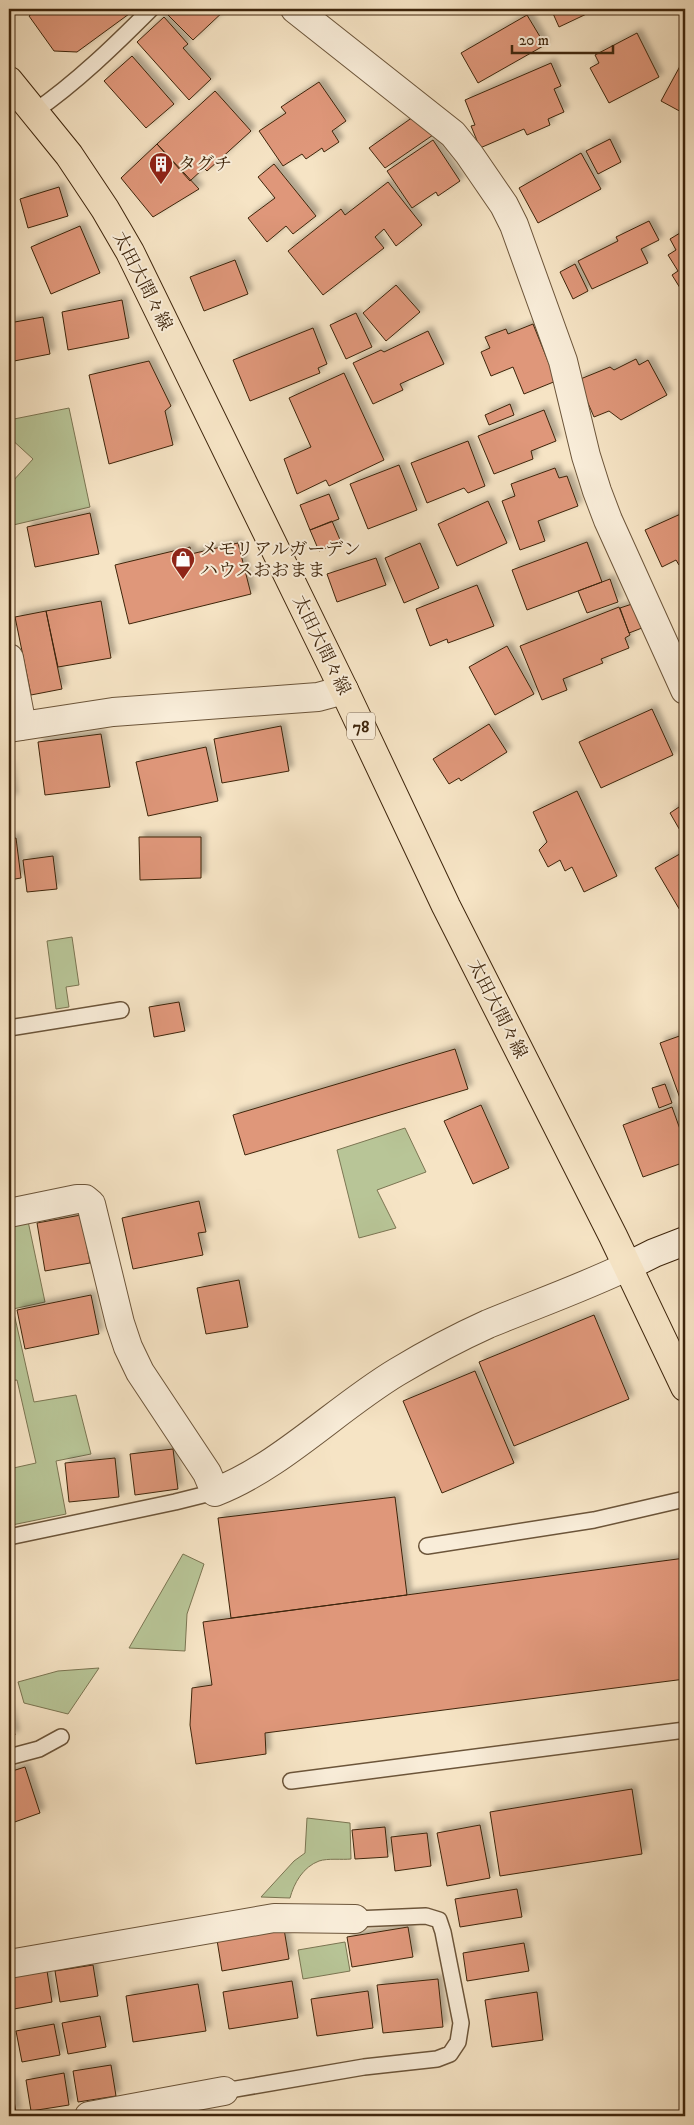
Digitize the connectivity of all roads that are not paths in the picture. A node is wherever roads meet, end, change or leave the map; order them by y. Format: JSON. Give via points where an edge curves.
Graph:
{"nodes":[{"id":1,"x":151,"y":9,"type":"edge"},
{"id":2,"x":295,"y":9,"type":"edge"},
{"id":3,"x":9,"y":81,"type":"edge"},
{"id":4,"x":34,"y":112,"type":"junction"},
{"id":5,"x":9,"y":658,"type":"edge"},
{"id":6,"x":344,"y":690,"type":"junction"},
{"id":7,"x":685,"y":690,"type":"edge"},
{"id":8,"x":15,"y":727,"type":"edge"},
{"id":9,"x":121,"y":1010,"type":"dead end"},
{"id":10,"x":9,"y":1028,"type":"edge"},
{"id":11,"x":9,"y":1213,"type":"edge"},
{"id":12,"x":685,"y":1240,"type":"edge"},
{"id":13,"x":628,"y":1266,"type":"junction"},
{"id":14,"x":685,"y":1387,"type":"edge"},
{"id":15,"x":215,"y":1492,"type":"junction"},
{"id":16,"x":685,"y":1499,"type":"edge"},
{"id":17,"x":9,"y":1537,"type":"edge"},
{"id":18,"x":428,"y":1546,"type":"dead end"},
{"id":19,"x":685,"y":1730,"type":"edge"},
{"id":20,"x":61,"y":1737,"type":"dead end"},
{"id":21,"x":9,"y":1757,"type":"edge"},
{"id":22,"x":291,"y":1781,"type":"dead end"},
{"id":23,"x":355,"y":1919,"type":"joint"},
{"id":24,"x":9,"y":1964,"type":"edge"},
{"id":25,"x":224,"y":2091,"type":"joint"},
{"id":26,"x":89,"y":2116,"type":"edge"}],
"edges":[{"from":1,"to":4,"type":"lane","via":[[109,50]]},
{"from":2,"to":7,"type":"street","via":[[453,134],[504,206],[525,252],[563,361],[586,456],[608,520]]},
{"from":3,"to":4,"type":"main road","name":"太田大間々線","number":"78"},
{"from":4,"to":6,"type":"main road","name":"太田大間々線","number":"78","via":[[82,175],[130,252]]},
{"from":5,"to":8,"type":"street"},
{"from":6,"to":8,"type":"street","via":[[318,697],[113,712]]},
{"from":6,"to":13,"type":"main road","name":"太田大間々線","number":"78","via":[[446,906]]},
{"from":9,"to":10,"type":"lane"},
{"from":11,"to":15,"type":"street","via":[[77,1199],[85,1199],[91,1204],[128,1348]]},
{"from":12,"to":13,"type":"street"},
{"from":13,"to":14,"type":"main road","name":"太田大間々線","number":"78"},
{"from":13,"to":15,"type":"street","via":[[487,1325],[412,1363],[363,1394],[263,1467],[236,1484]]},
{"from":15,"to":17,"type":"lane"},
{"from":16,"to":18,"type":"lane","via":[[594,1520]]},
{"from":19,"to":22,"type":"lane"},
{"from":20,"to":21,"type":"lane","via":[[39,1749]]},
{"from":23,"to":24,"type":"street","via":[[274,1918]]},
{"from":23,"to":25,"type":"lane","via":[[426,1916],[439,1920],[461,2023],[458,2042],[450,2054],[437,2060],[364,2067]]},
{"from":25,"to":26,"type":"street"}]}
